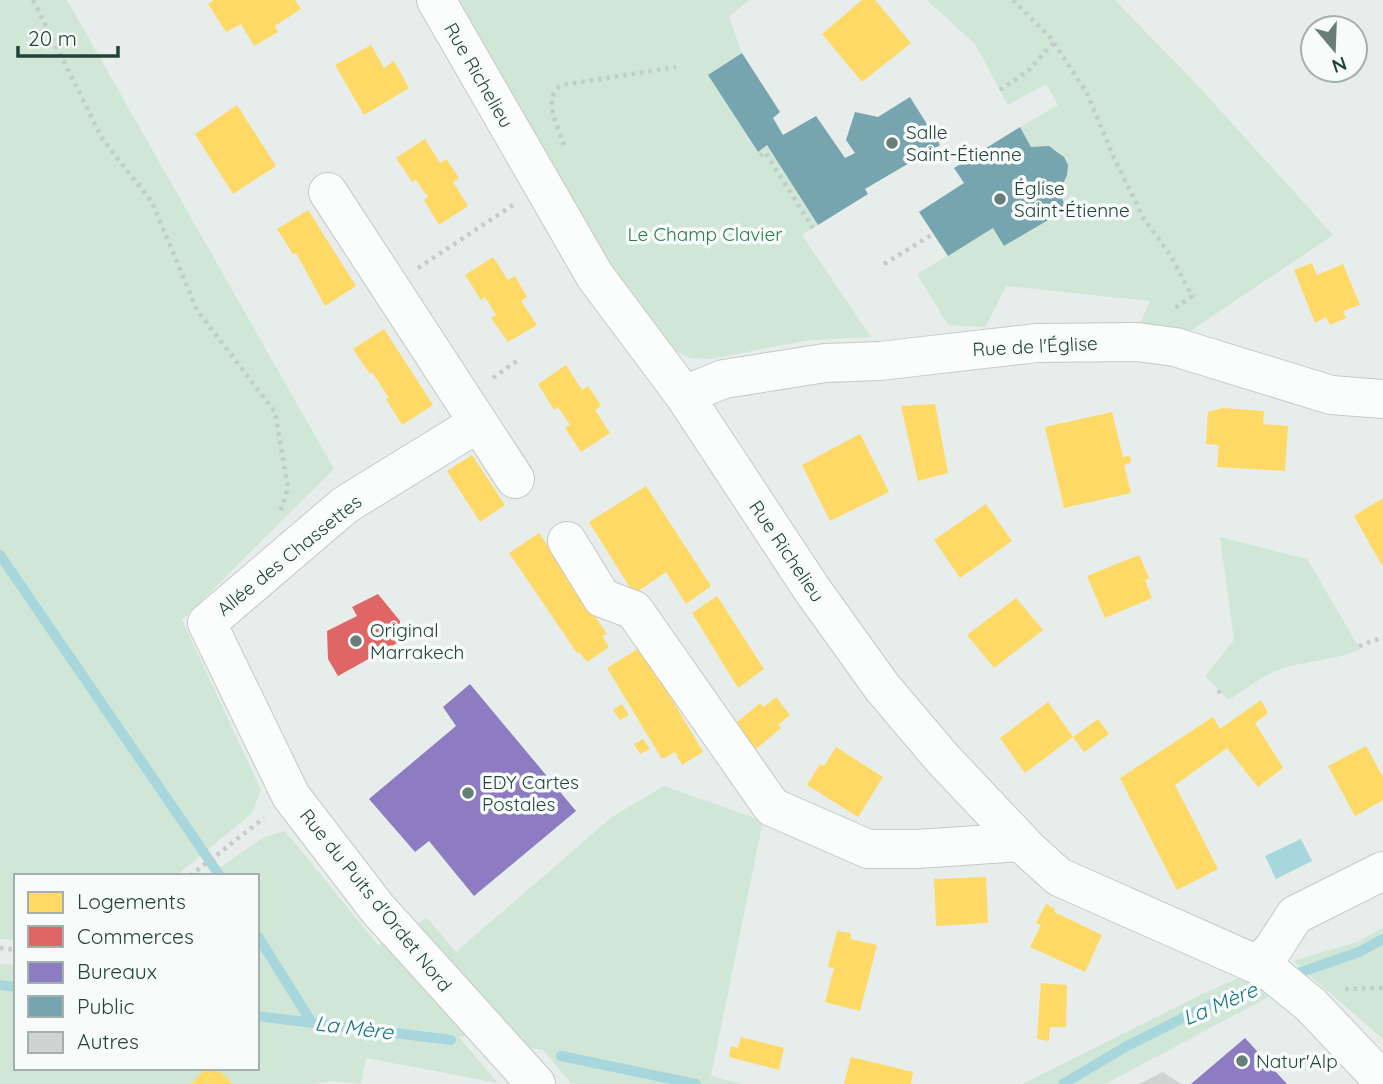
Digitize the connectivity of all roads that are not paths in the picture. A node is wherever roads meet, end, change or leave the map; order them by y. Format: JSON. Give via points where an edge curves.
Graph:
{"nodes":[{"id":1,"x":436,"y":0,"type":"edge"},
{"id":2,"x":328,"y":192,"type":"dead end"},
{"id":3,"x":684,"y":396,"type":"junction"},
{"id":4,"x":1383,"y":399,"type":"edge"},
{"id":5,"x":478,"y":423,"type":"junction"},
{"id":6,"x":515,"y":479,"type":"dead end"},
{"id":7,"x":567,"y":541,"type":"dead end"},
{"id":8,"x":207,"y":622,"type":"joint"},
{"id":9,"x":1021,"y":842,"type":"junction"},
{"id":10,"x":1383,"y":871,"type":"edge"},
{"id":11,"x":1263,"y":966,"type":"junction"},
{"id":12,"x":1383,"y":1081,"type":"edge"},
{"id":13,"x":536,"y":1084,"type":"edge"}],
"edges":[{"from":1,"to":3,"type":"street","name":"Rue Richelieu","via":[[595,276]]},
{"from":2,"to":5,"type":"street"},
{"from":3,"to":4,"type":"street","name":"Rue de l'Église","via":[[724,379],[825,363],[1037,343],[1137,342],[1175,347],[1331,395]]},
{"from":3,"to":9,"type":"street","name":"Rue Richelieu","via":[[882,687]]},
{"from":5,"to":6,"type":"street"},
{"from":5,"to":8,"type":"street","name":"Allée des Chassettes","via":[[345,505]]},
{"from":7,"to":9,"type":"street","via":[[602,598],[634,610],[772,807],[868,849]]},
{"from":8,"to":13,"type":"street","name":"Rue du Puits d'Ordet Nord","via":[[291,796],[377,908]]},
{"from":9,"to":11,"type":"street","name":"Rue Richelieu","via":[[1059,877]]},
{"from":10,"to":11,"type":"street","via":[[1295,915]]},
{"from":11,"to":12,"type":"street","name":"Rue Richelieu","via":[[1324,997]]}]}
